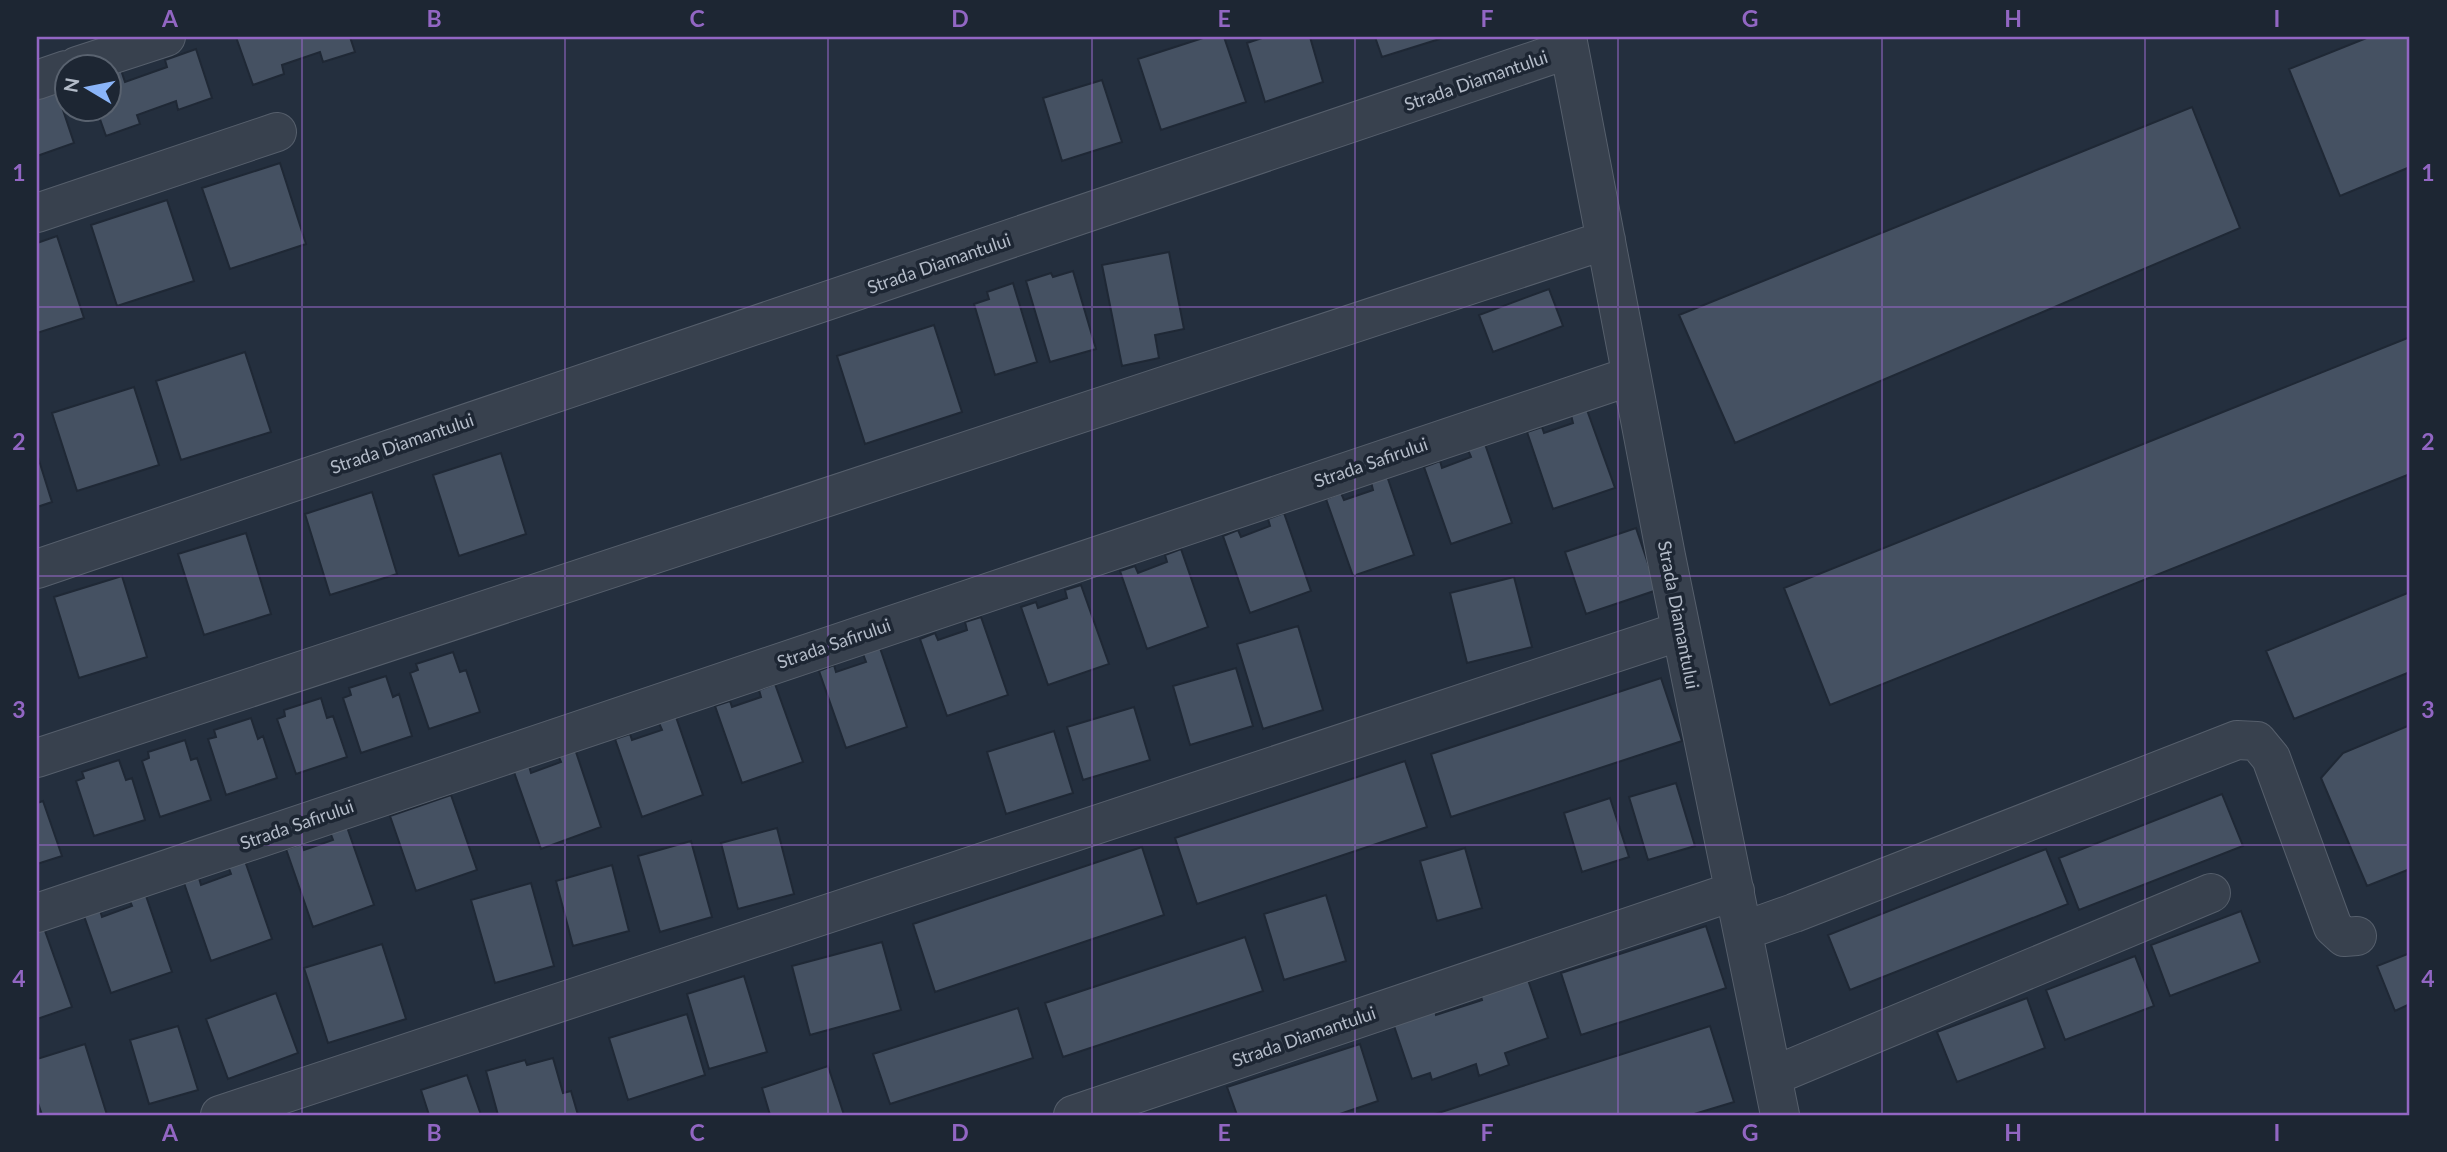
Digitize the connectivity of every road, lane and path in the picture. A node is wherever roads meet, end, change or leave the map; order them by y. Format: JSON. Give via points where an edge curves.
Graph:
{"nodes":[{"id":1,"x":166,"y":37,"type":"edge"},
{"id":2,"x":1568,"y":43,"type":"edge"},
{"id":3,"x":120,"y":52,"type":"edge"},
{"id":4,"x":277,"y":132,"type":"dead end"},
{"id":5,"x":37,"y":213,"type":"edge"},
{"id":6,"x":1606,"y":240,"type":"junction"},
{"id":7,"x":1631,"y":376,"type":"junction"},
{"id":8,"x":37,"y":569,"type":"edge"},
{"id":9,"x":1681,"y":631,"type":"junction"},
{"id":10,"x":37,"y":758,"type":"edge"},
{"id":11,"x":1735,"y":891,"type":"junction"},
{"id":12,"x":2211,"y":894,"type":"dead end"},
{"id":13,"x":37,"y":913,"type":"edge"},
{"id":14,"x":1743,"y":931,"type":"junction"},
{"id":15,"x":2357,"y":936,"type":"dead end"},
{"id":16,"x":1773,"y":1076,"type":"junction"},
{"id":17,"x":220,"y":1115,"type":"edge"},
{"id":18,"x":1073,"y":1115,"type":"edge"},
{"id":19,"x":1780,"y":1115,"type":"edge"}],
"edges":[{"from":1,"to":3,"type":"street"},
{"from":2,"to":6,"type":"street","name":"Strada Diamantului"},
{"from":2,"to":8,"type":"street","name":"Strada Diamantului","via":[[934,266]]},
{"from":4,"to":5,"type":"street"},
{"from":6,"to":7,"type":"street","name":"Strada Diamantului"},
{"from":6,"to":10,"type":"street"},
{"from":7,"to":9,"type":"street","name":"Strada Diamantului"},
{"from":7,"to":13,"type":"street","name":"Strada Safirului"},
{"from":9,"to":11,"type":"street","name":"Strada Diamantului"},
{"from":9,"to":17,"type":"street"},
{"from":11,"to":14,"type":"street","name":"Strada Diamantului"},
{"from":11,"to":18,"type":"street","name":"Strada Diamantului"},
{"from":12,"to":16,"type":"street"},
{"from":14,"to":15,"type":"street","via":[[2236,740],[2257,741],[2271,758],[2333,927],[2344,937]]},
{"from":14,"to":16,"type":"street","name":"Strada Diamantului"},
{"from":16,"to":19,"type":"street","name":"Strada Diamantului"}]}
